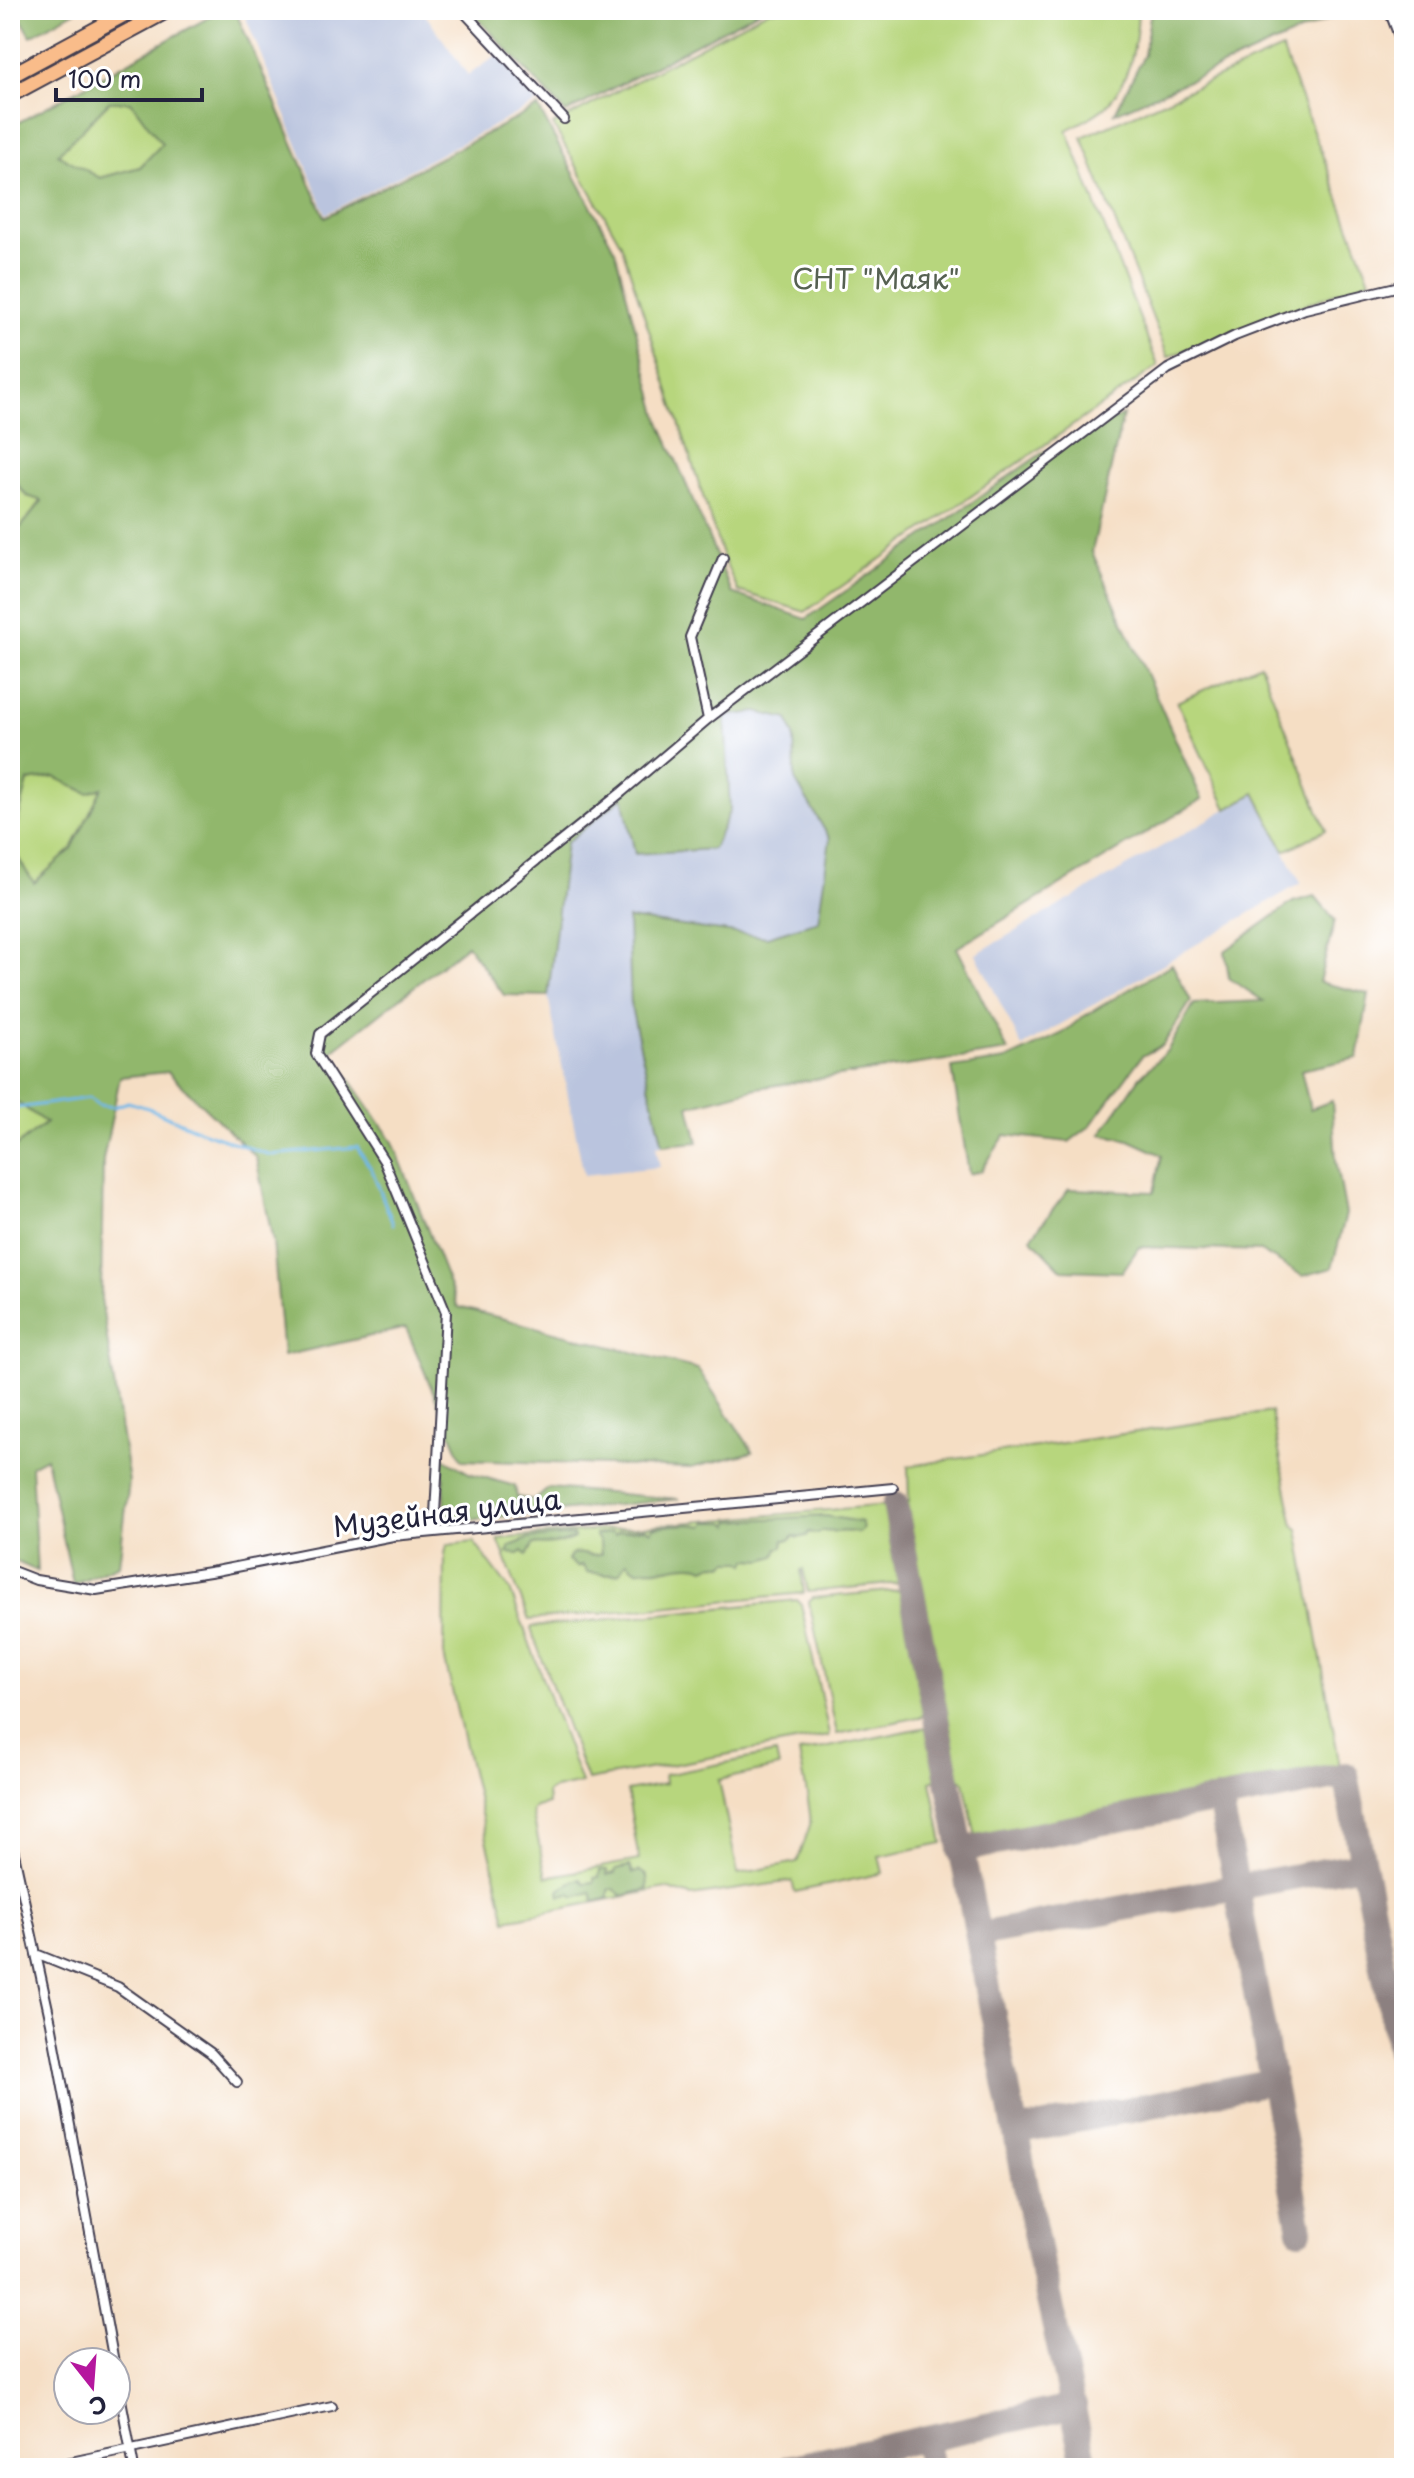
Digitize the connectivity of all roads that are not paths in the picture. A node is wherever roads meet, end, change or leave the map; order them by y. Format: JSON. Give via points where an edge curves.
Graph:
{"nodes":[{"id":1,"x":132,"y":10,"type":"edge"},
{"id":2,"x":168,"y":10,"type":"edge"},
{"id":3,"x":462,"y":10,"type":"edge"},
{"id":4,"x":1389,"y":10,"type":"edge"},
{"id":5,"x":1404,"y":49,"type":"edge"},
{"id":6,"x":10,"y":76,"type":"edge"},
{"id":7,"x":10,"y":95,"type":"edge"},
{"id":8,"x":564,"y":119,"type":"dead end"},
{"id":9,"x":1404,"y":285,"type":"edge"},
{"id":10,"x":723,"y":558,"type":"dead end"},
{"id":11,"x":708,"y":719,"type":"junction"},
{"id":12,"x":893,"y":1488,"type":"dead end"},
{"id":13,"x":434,"y":1532,"type":"junction"},
{"id":14,"x":10,"y":1570,"type":"edge"},
{"id":15,"x":10,"y":1835,"type":"edge"},
{"id":16,"x":36,"y":1954,"type":"junction"},
{"id":17,"x":237,"y":2082,"type":"dead end"},
{"id":18,"x":111,"y":2346,"type":"edge"},
{"id":19,"x":332,"y":2406,"type":"dead end"},
{"id":20,"x":126,"y":2426,"type":"edge"},
{"id":21,"x":130,"y":2449,"type":"junction"},
{"id":22,"x":43,"y":2468,"type":"edge"},
{"id":23,"x":134,"y":2468,"type":"edge"}],
"edges":[{"from":1,"to":6,"type":"highway"},
{"from":2,"to":7,"type":"highway"},
{"from":3,"to":8,"type":"street"},
{"from":4,"to":5,"type":"street"},
{"from":9,"to":11,"type":"street","via":[[1305,309],[1168,369]]},
{"from":10,"to":11,"type":"street","via":[[690,637]]},
{"from":11,"to":13,"type":"street","via":[[320,1034],[316,1054],[384,1161],[446,1312]]},
{"from":12,"to":13,"type":"street","name":"Музейная улица"},
{"from":13,"to":14,"type":"street","name":"Музейная улица","via":[[96,1590]]},
{"from":15,"to":16,"type":"street"},
{"from":16,"to":17,"type":"street","via":[[118,1987],[211,2053]]},
{"from":16,"to":18,"type":"street"},
{"from":19,"to":21,"type":"street"},
{"from":20,"to":21,"type":"street"},
{"from":21,"to":22,"type":"street"},
{"from":21,"to":23,"type":"street"}]}
